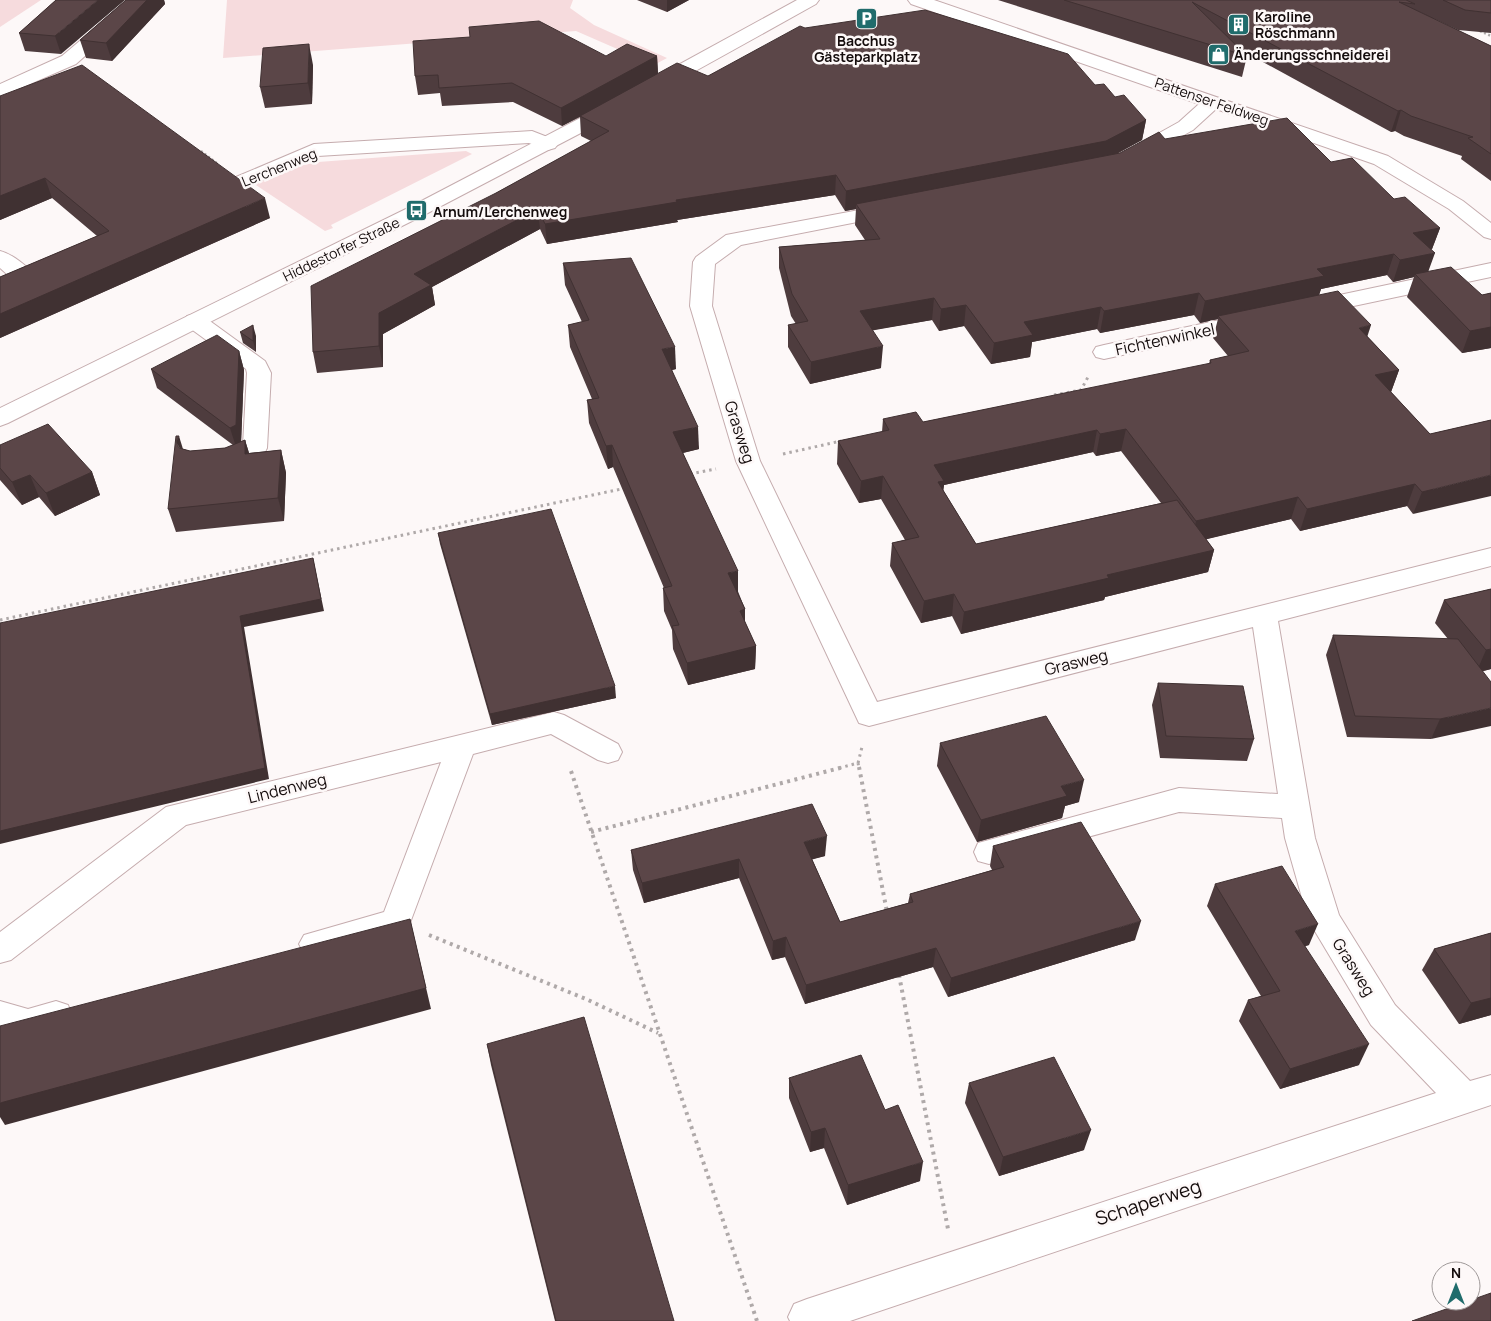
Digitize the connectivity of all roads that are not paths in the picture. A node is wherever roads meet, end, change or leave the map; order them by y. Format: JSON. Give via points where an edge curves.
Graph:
{"nodes":[{"id":1,"x":139,"y":0,"type":"edge"},
{"id":2,"x":810,"y":0,"type":"edge"},
{"id":3,"x":917,"y":0,"type":"edge"},
{"id":4,"x":8,"y":88,"type":"edge"},
{"id":5,"x":644,"y":91,"type":"edge"},
{"id":6,"x":627,"y":101,"type":"edge"},
{"id":7,"x":1214,"y":101,"type":"junction"},
{"id":8,"x":548,"y":144,"type":"junction"},
{"id":9,"x":1109,"y":168,"type":"edge"},
{"id":10,"x":244,"y":181,"type":"edge"},
{"id":11,"x":917,"y":205,"type":"edge"},
{"id":12,"x":1491,"y":233,"type":"edge"},
{"id":13,"x":0,"y":257,"type":"edge"},
{"id":14,"x":1491,"y":270,"type":"edge"},
{"id":15,"x":24,"y":277,"type":"edge"},
{"id":16,"x":195,"y":321,"type":"junction"},
{"id":17,"x":1104,"y":352,"type":"road end"},
{"id":18,"x":0,"y":418,"type":"edge"},
{"id":19,"x":197,"y":464,"type":"edge"},
{"id":20,"x":1491,"y":557,"type":"edge"},
{"id":21,"x":1264,"y":614,"type":"junction"},
{"id":22,"x":462,"y":745,"type":"junction"},
{"id":23,"x":608,"y":752,"type":"dead end"},
{"id":24,"x":1295,"y":807,"type":"junction"},
{"id":25,"x":989,"y":852,"type":"dead end"},
{"id":26,"x":0,"y":950,"type":"edge"},
{"id":27,"x":292,"y":950,"type":"edge"},
{"id":28,"x":84,"y":1007,"type":"edge"},
{"id":29,"x":0,"y":1015,"type":"edge"},
{"id":30,"x":1478,"y":1094,"type":"edge"},
{"id":31,"x":806,"y":1317,"type":"dead end"}],
"edges":[{"from":1,"to":4,"type":"street","via":[[69,60]]},
{"from":2,"to":5,"type":"street"},
{"from":3,"to":7,"type":"street","name":"Pattenser Feldweg"},
{"from":6,"to":8,"type":"street","name":"Hiddestorfer Straße"},
{"from":7,"to":9,"type":"street","via":[[1186,126]]},
{"from":7,"to":12,"type":"street","name":"Pattenser Feldweg","via":[[1381,160],[1456,205]]},
{"from":8,"to":10,"type":"street","name":"Lerchenweg","via":[[532,137],[314,150]]},
{"from":8,"to":16,"type":"street","name":"Hiddestorfer Straße"},
{"from":11,"to":21,"type":"street","name":"Grasweg","via":[[734,240],[704,262],[700,306],[748,461],[869,715]]},
{"from":13,"to":15,"type":"street"},
{"from":14,"to":17,"type":"street","name":"Fichtenwinkel"},
{"from":16,"to":18,"type":"street","name":"Hiddestorfer Straße"},
{"from":16,"to":19,"type":"street","via":[[257,366],[259,373],[256,448],[246,456]]},
{"from":20,"to":21,"type":"street","name":"Grasweg"},
{"from":21,"to":24,"type":"street","name":"Grasweg"},
{"from":22,"to":23,"type":"street","name":"Lindenweg","via":[[554,723]]},
{"from":22,"to":26,"type":"street","name":"Lindenweg","via":[[177,815]]},
{"from":22,"to":27,"type":"street","via":[[396,922]]},
{"from":24,"to":25,"type":"street","via":[[1179,800]]},
{"from":24,"to":30,"type":"street","name":"Grasweg","via":[[1300,838],[1324,919],[1383,1015]]},
{"from":28,"to":29,"type":"street","via":[[28,1023]]},
{"from":30,"to":31,"type":"street","name":"Schaperweg"}]}
